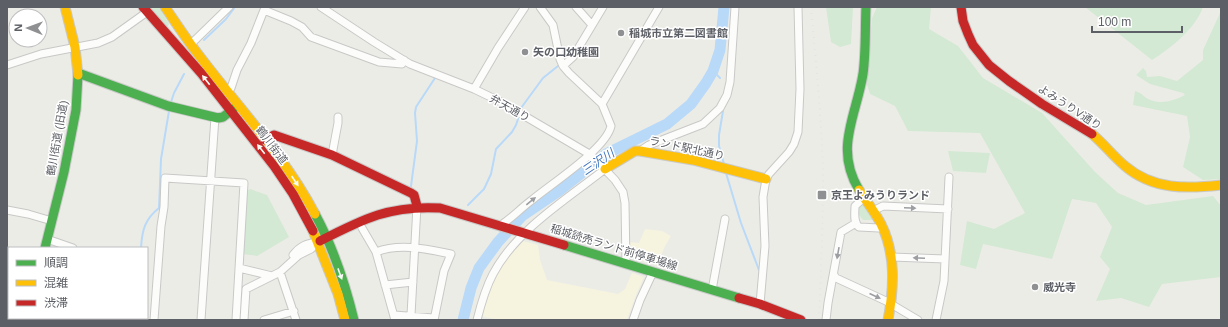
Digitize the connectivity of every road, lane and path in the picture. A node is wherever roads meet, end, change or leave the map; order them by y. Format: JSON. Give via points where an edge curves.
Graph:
{"nodes":[{"id":1,"x":65,"y":7,"type":"edge"},
{"id":2,"x":164,"y":7,"type":"edge"},
{"id":3,"x":229,"y":7,"type":"edge"},
{"id":4,"x":321,"y":7,"type":"edge"},
{"id":5,"x":525,"y":7,"type":"edge"},
{"id":6,"x":540,"y":7,"type":"edge"},
{"id":7,"x":576,"y":7,"type":"edge"},
{"id":8,"x":603,"y":7,"type":"edge"},
{"id":9,"x":659,"y":7,"type":"edge"},
{"id":10,"x":735,"y":7,"type":"edge"},
{"id":11,"x":798,"y":7,"type":"edge"},
{"id":12,"x":866,"y":7,"type":"edge"},
{"id":13,"x":962,"y":7,"type":"edge"},
{"id":14,"x":145,"y":9,"type":"edge"},
{"id":15,"x":592,"y":26,"type":"junction"},
{"id":16,"x":161,"y":27,"type":"junction"},
{"id":17,"x":191,"y":44,"type":"junction"},
{"id":18,"x":75,"y":47,"type":"junction"},
{"id":19,"x":404,"y":60,"type":"junction"},
{"id":20,"x":7,"y":65,"type":"edge"},
{"id":21,"x":563,"y":66,"type":"junction"},
{"id":22,"x":78,"y":73,"type":"junction"},
{"id":23,"x":474,"y":89,"type":"junction"},
{"id":24,"x":227,"y":92,"type":"junction"},
{"id":25,"x":602,"y":104,"type":"junction"},
{"id":26,"x":234,"y":108,"type":"junction"},
{"id":27,"x":215,"y":117,"type":"junction"},
{"id":28,"x":338,"y":117,"type":"dead end"},
{"id":29,"x":265,"y":140,"type":"junction"},
{"id":30,"x":640,"y":150,"type":"junction"},
{"id":31,"x":332,"y":155,"type":"junction"},
{"id":32,"x":591,"y":155,"type":"junction"},
{"id":33,"x":605,"y":169,"type":"junction"},
{"id":34,"x":949,"y":177,"type":"dead end"},
{"id":35,"x":766,"y":179,"type":"junction"},
{"id":36,"x":211,"y":181,"type":"junction"},
{"id":37,"x":1221,"y":185,"type":"edge"},
{"id":38,"x":864,"y":198,"type":"junction"},
{"id":39,"x":417,"y":206,"type":"junction"},
{"id":40,"x":948,"y":209,"type":"junction"},
{"id":41,"x":7,"y":210,"type":"edge"},
{"id":42,"x":873,"y":211,"type":"junction"},
{"id":43,"x":725,"y":219,"type":"dead end"},
{"id":44,"x":52,"y":221,"type":"junction"},
{"id":45,"x":856,"y":223,"type":"junction"},
{"id":46,"x":502,"y":226,"type":"junction"},
{"id":47,"x":882,"y":226,"type":"junction"},
{"id":48,"x":362,"y":228,"type":"dead end"},
{"id":49,"x":523,"y":232,"type":"junction"},
{"id":50,"x":322,"y":240,"type":"junction"},
{"id":51,"x":46,"y":243,"type":"edge"},
{"id":52,"x":71,"y":247,"type":"edge"},
{"id":53,"x":416,"y":247,"type":"junction"},
{"id":54,"x":376,"y":252,"type":"junction"},
{"id":55,"x":892,"y":257,"type":"junction"},
{"id":56,"x":945,"y":259,"type":"junction"},
{"id":57,"x":626,"y":264,"type":"junction"},
{"id":58,"x":239,"y":268,"type":"junction"},
{"id":59,"x":280,"y":272,"type":"junction"},
{"id":60,"x":653,"y":272,"type":"junction"},
{"id":61,"x":834,"y":275,"type":"junction"},
{"id":62,"x":272,"y":276,"type":"junction"},
{"id":63,"x":413,"y":282,"type":"junction"},
{"id":64,"x":385,"y":285,"type":"junction"},
{"id":65,"x":712,"y":290,"type":"junction"},
{"id":66,"x":760,"y":304,"type":"junction"},
{"id":67,"x":892,"y":304,"type":"junction"},
{"id":68,"x":294,"y":311,"type":"junction"},
{"id":69,"x":411,"y":315,"type":"junction"},
{"id":70,"x":395,"y":318,"type":"edge"},
{"id":71,"x":269,"y":319,"type":"edge"},
{"id":72,"x":434,"y":319,"type":"edge"},
{"id":73,"x":154,"y":320,"type":"edge"},
{"id":74,"x":201,"y":320,"type":"edge"},
{"id":75,"x":236,"y":320,"type":"edge"},
{"id":76,"x":244,"y":320,"type":"edge"},
{"id":77,"x":296,"y":320,"type":"edge"},
{"id":78,"x":345,"y":320,"type":"edge"},
{"id":79,"x":354,"y":320,"type":"edge"},
{"id":80,"x":477,"y":320,"type":"edge"},
{"id":81,"x":636,"y":320,"type":"edge"},
{"id":82,"x":801,"y":320,"type":"edge"},
{"id":83,"x":826,"y":320,"type":"edge"},
{"id":84,"x":888,"y":320,"type":"edge"},
{"id":85,"x":918,"y":320,"type":"edge"},
{"id":86,"x":936,"y":320,"type":"edge"}],
"edges":[{"from":1,"to":18,"type":"main road","name":"鶴川街道 (旧道)"},
{"from":2,"to":16,"type":"main road","via":[[172,25],[167,29]]},
{"from":2,"to":17,"type":"main road","name":"鶴川街道"},
{"from":3,"to":17,"type":"street"},
{"from":4,"to":19,"type":"street","name":"弁天通り"},
{"from":5,"to":23,"type":"street"},
{"from":6,"to":21,"type":"street","via":[[553,25]]},
{"from":7,"to":15,"type":"street"},
{"from":8,"to":15,"type":"street"},
{"from":9,"to":25,"type":"street"},
{"from":10,"to":30,"type":"street","via":[[730,82],[720,108],[704,124]]},
{"from":11,"to":35,"type":"street","via":[[798,132],[789,152]]},
{"from":12,"to":38,"type":"main road","via":[[864,69],[846,154],[852,179]]},
{"from":13,"to":37,"type":"main road","name":"よみうりV通り","via":[[968,36],[988,65],[1040,103],[1091,133],[1132,172],[1149,181],[1167,186],[1186,188]]},
{"from":14,"to":16,"type":"main road","name":"鶴川街道"},
{"from":14,"to":18,"type":"street","via":[[112,37],[98,43]]},
{"from":15,"to":21,"type":"street","via":[[573,57]]},
{"from":26,"to":16,"type":"main road","name":"鶴川街道","one_way":true},
{"from":17,"to":24,"type":"main road","name":"鶴川街道"},
{"from":18,"to":20,"type":"street"},
{"from":18,"to":22,"type":"main road","name":"鶴川街道 (旧道)"},
{"from":19,"to":23,"type":"street","name":"弁天通り"},
{"from":19,"to":24,"type":"street","via":[[402,64],[379,62],[311,37],[291,21],[264,10],[231,88]]},
{"from":21,"to":25,"type":"street"},
{"from":22,"to":27,"type":"main road","via":[[162,104]]},
{"from":22,"to":44,"type":"main road","name":"鶴川街道 (旧道)","via":[[75,122]]},
{"from":23,"to":32,"type":"street","name":"弁天通り","via":[[521,113]]},
{"from":24,"to":26,"type":"main road","name":"鶴川街道"},
{"from":25,"to":32,"type":"street","via":[[611,126],[610,132]]},
{"from":26,"to":27,"type":"main road","via":[[223,117]]},
{"from":26,"to":29,"type":"main road","name":"鶴川街道"},
{"from":50,"to":26,"type":"main road","name":"鶴川街道","one_way":true},
{"from":27,"to":36,"type":"street"},
{"from":28,"to":31,"type":"street"},
{"from":29,"to":31,"type":"main road","via":[[271,136],[279,136]]},
{"from":29,"to":50,"type":"main road","name":"鶴川街道","one_way":true,"via":[[302,190]]},
{"from":30,"to":33,"type":"main road","name":"ランド駅北通り"},
{"from":30,"to":35,"type":"main road","name":"ランド駅北通り","via":[[693,160]]},
{"from":31,"to":39,"type":"main road","via":[[412,192]]},
{"from":32,"to":33,"type":"street","name":"弁天通り"},
{"from":46,"to":32,"type":"street","one_way":true},
{"from":33,"to":49,"type":"street"},
{"from":33,"to":57,"type":"street","name":"弁天通り","via":[[623,192]]},
{"from":34,"to":40,"type":"street"},
{"from":35,"to":66,"type":"street","via":[[762,197],[765,252]]},
{"from":36,"to":58,"type":"street","via":[[244,183]]},
{"from":36,"to":73,"type":"street","via":[[165,178]]},
{"from":36,"to":74,"type":"street"},
{"from":38,"to":42,"type":"main road"},
{"from":38,"to":45,"type":"street","via":[[855,206]]},
{"from":39,"to":46,"type":"main road","name":"稲城読売ランド前停車場線","via":[[447,209]]},
{"from":39,"to":50,"type":"main road","name":"稲城読売ランド前停車場線","via":[[381,213]]},
{"from":39,"to":53,"type":"street"},
{"from":42,"to":40,"type":"street","one_way":true,"via":[[883,206]]},
{"from":40,"to":56,"type":"street"},
{"from":41,"to":44,"type":"street"},
{"from":42,"to":47,"type":"main road"},
{"from":43,"to":65,"type":"street"},
{"from":44,"to":51,"type":"main road","name":"鶴川街道 (旧道)"},
{"from":45,"to":47,"type":"street","via":[[859,227]]},
{"from":45,"to":61,"type":"street","one_way":true,"via":[[841,232]]},
{"from":46,"to":49,"type":"main road","name":"稲城読売ランド前停車場線"},
{"from":47,"to":55,"type":"main road"},
{"from":48,"to":54,"type":"street"},
{"from":49,"to":57,"type":"main road","name":"稲城読売ランド前停車場線"},
{"from":49,"to":80,"type":"street","via":[[493,273],[485,290]]},
{"from":50,"to":59,"type":"street","via":[[308,243],[296,251]]},
{"from":50,"to":78,"type":"main road","name":"鶴川街道"},
{"from":50,"to":79,"type":"main road","name":"鶴川街道","one_way":true,"via":[[342,279]]},
{"from":51,"to":52,"type":"street","via":[[60,242]]},
{"from":53,"to":54,"type":"street"},
{"from":53,"to":63,"type":"street"},
{"from":53,"to":72,"type":"street","via":[[451,254],[444,271]]},
{"from":54,"to":64,"type":"street"},
{"from":56,"to":55,"type":"street","one_way":true},
{"from":55,"to":67,"type":"main road"},
{"from":56,"to":86,"type":"street","via":[[943,288]]},
{"from":57,"to":60,"type":"main road","name":"稲城読売ランド前停車場線"},
{"from":58,"to":62,"type":"street"},
{"from":58,"to":75,"type":"street"},
{"from":59,"to":62,"type":"street"},
{"from":59,"to":68,"type":"street"},
{"from":60,"to":65,"type":"main road","name":"稲城読売ランド前停車場線"},
{"from":60,"to":81,"type":"street","via":[[640,300]]},
{"from":61,"to":67,"type":"street","one_way":true},
{"from":61,"to":83,"type":"street"},
{"from":62,"to":76,"type":"street","via":[[246,289]]},
{"from":63,"to":64,"type":"street"},
{"from":63,"to":69,"type":"street"},
{"from":64,"to":70,"type":"street"},
{"from":65,"to":66,"type":"main road","name":"稲城読売ランド前停車場線"},
{"from":66,"to":82,"type":"main road","name":"稲城読売ランド前停車場線"},
{"from":67,"to":84,"type":"main road"},
{"from":67,"to":85,"type":"street"},
{"from":68,"to":71,"type":"street"},
{"from":68,"to":77,"type":"street"},
{"from":69,"to":70,"type":"street"},
{"from":69,"to":72,"type":"street"}]}
